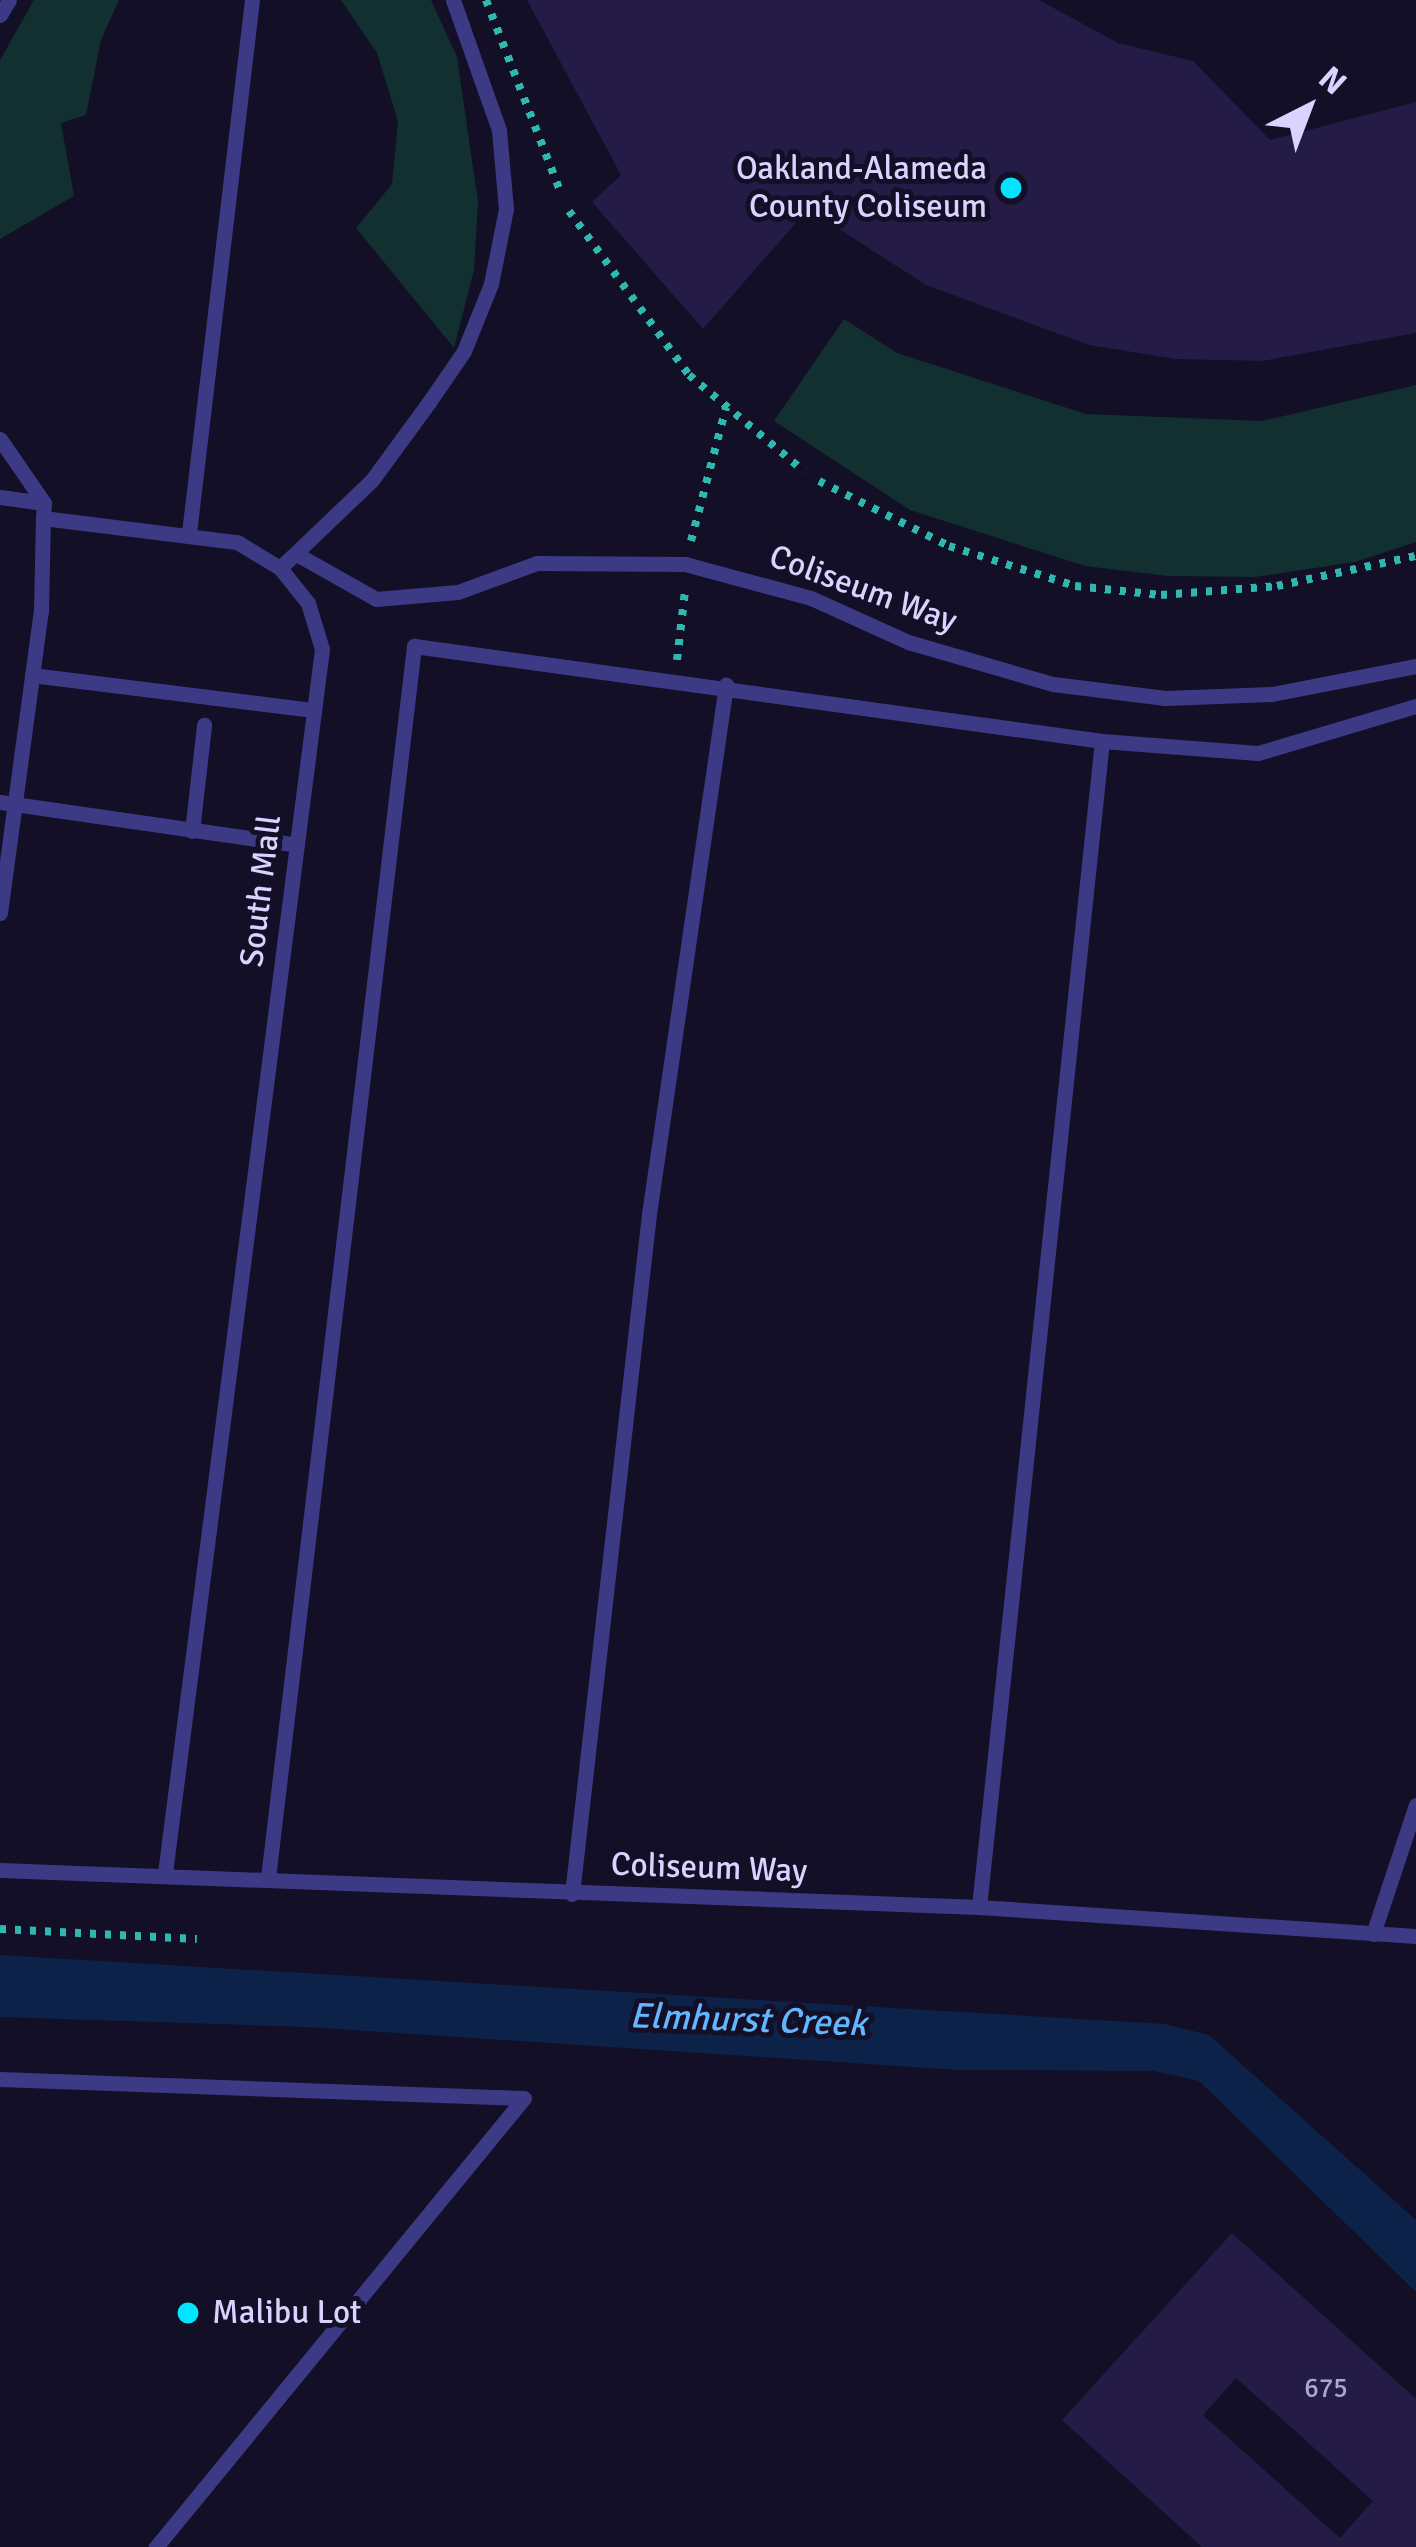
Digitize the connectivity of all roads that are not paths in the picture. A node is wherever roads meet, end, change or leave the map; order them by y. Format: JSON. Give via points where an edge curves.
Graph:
{"nodes":[{"id":1,"x":9,"y":0,"type":"edge"},
{"id":2,"x":252,"y":0,"type":"edge"},
{"id":3,"x":452,"y":0,"type":"edge"},
{"id":4,"x":0,"y":15,"type":"edge"},
{"id":5,"x":0,"y":439,"type":"edge"},
{"id":6,"x":0,"y":497,"type":"edge"},
{"id":7,"x":44,"y":510,"type":"junction"},
{"id":8,"x":189,"y":532,"type":"junction"},
{"id":9,"x":300,"y":556,"type":"junction"},
{"id":10,"x":280,"y":568,"type":"junction"},
{"id":11,"x":1416,"y":666,"type":"edge"},
{"id":12,"x":32,"y":675,"type":"junction"},
{"id":13,"x":726,"y":685,"type":"junction"},
{"id":14,"x":1416,"y":706,"type":"edge"},
{"id":15,"x":314,"y":710,"type":"junction"},
{"id":16,"x":204,"y":725,"type":"dead end"},
{"id":17,"x":1102,"y":741,"type":"junction"},
{"id":18,"x":7,"y":803,"type":"edge"},
{"id":19,"x":192,"y":831,"type":"junction"},
{"id":20,"x":297,"y":845,"type":"junction"},
{"id":21,"x":0,"y":913,"type":"edge"},
{"id":22,"x":1416,"y":1805,"type":"edge"},
{"id":23,"x":0,"y":1870,"type":"edge"},
{"id":24,"x":166,"y":1874,"type":"junction"},
{"id":25,"x":268,"y":1878,"type":"junction"},
{"id":26,"x":572,"y":1894,"type":"junction"},
{"id":27,"x":979,"y":1907,"type":"junction"},
{"id":28,"x":1373,"y":1934,"type":"junction"},
{"id":29,"x":1416,"y":1936,"type":"edge"},
{"id":30,"x":0,"y":2079,"type":"edge"},
{"id":31,"x":156,"y":2547,"type":"edge"}],
"edges":[{"from":1,"to":4,"type":"lane"},
{"from":2,"to":8,"type":"lane"},
{"from":3,"to":9,"type":"lane","via":[[500,130],[506,208],[491,284],[464,350],[429,402]]},
{"from":5,"to":7,"type":"lane"},
{"from":6,"to":7,"type":"lane","name":"South Mall"},
{"from":7,"to":8,"type":"lane","name":"South Mall","via":[[140,534]]},
{"from":7,"to":12,"type":"lane"},
{"from":8,"to":10,"type":"lane","name":"South Mall","via":[[236,542]]},
{"from":9,"to":10,"type":"lane"},
{"from":9,"to":11,"type":"lane","name":"Coliseum Way","via":[[376,599],[458,592],[537,562],[686,564],[1053,683],[1165,698],[1272,694]]},
{"from":10,"to":15,"type":"lane","name":"South Mall","via":[[308,603],[322,649]]},
{"from":12,"to":15,"type":"lane"},
{"from":12,"to":18,"type":"lane"},
{"from":13,"to":17,"type":"lane"},
{"from":13,"to":25,"type":"lane","via":[[414,646]]},
{"from":13,"to":26,"type":"lane","via":[[649,1214]]},
{"from":14,"to":17,"type":"lane","via":[[1258,753]]},
{"from":15,"to":20,"type":"lane","name":"South Mall"},
{"from":16,"to":19,"type":"lane"},
{"from":17,"to":27,"type":"lane"},
{"from":18,"to":19,"type":"lane"},
{"from":18,"to":21,"type":"lane"},
{"from":19,"to":20,"type":"lane"},
{"from":20,"to":24,"type":"lane","name":"South Mall"},
{"from":22,"to":28,"type":"lane"},
{"from":23,"to":24,"type":"lane","name":"Coliseum Way"},
{"from":24,"to":25,"type":"lane","name":"Coliseum Way"},
{"from":25,"to":26,"type":"lane","name":"Coliseum Way"},
{"from":26,"to":27,"type":"lane","name":"Coliseum Way"},
{"from":27,"to":28,"type":"lane","name":"Coliseum Way"},
{"from":28,"to":29,"type":"lane","name":"Coliseum Way"},
{"from":30,"to":31,"type":"lane","via":[[524,2098]]}]}
